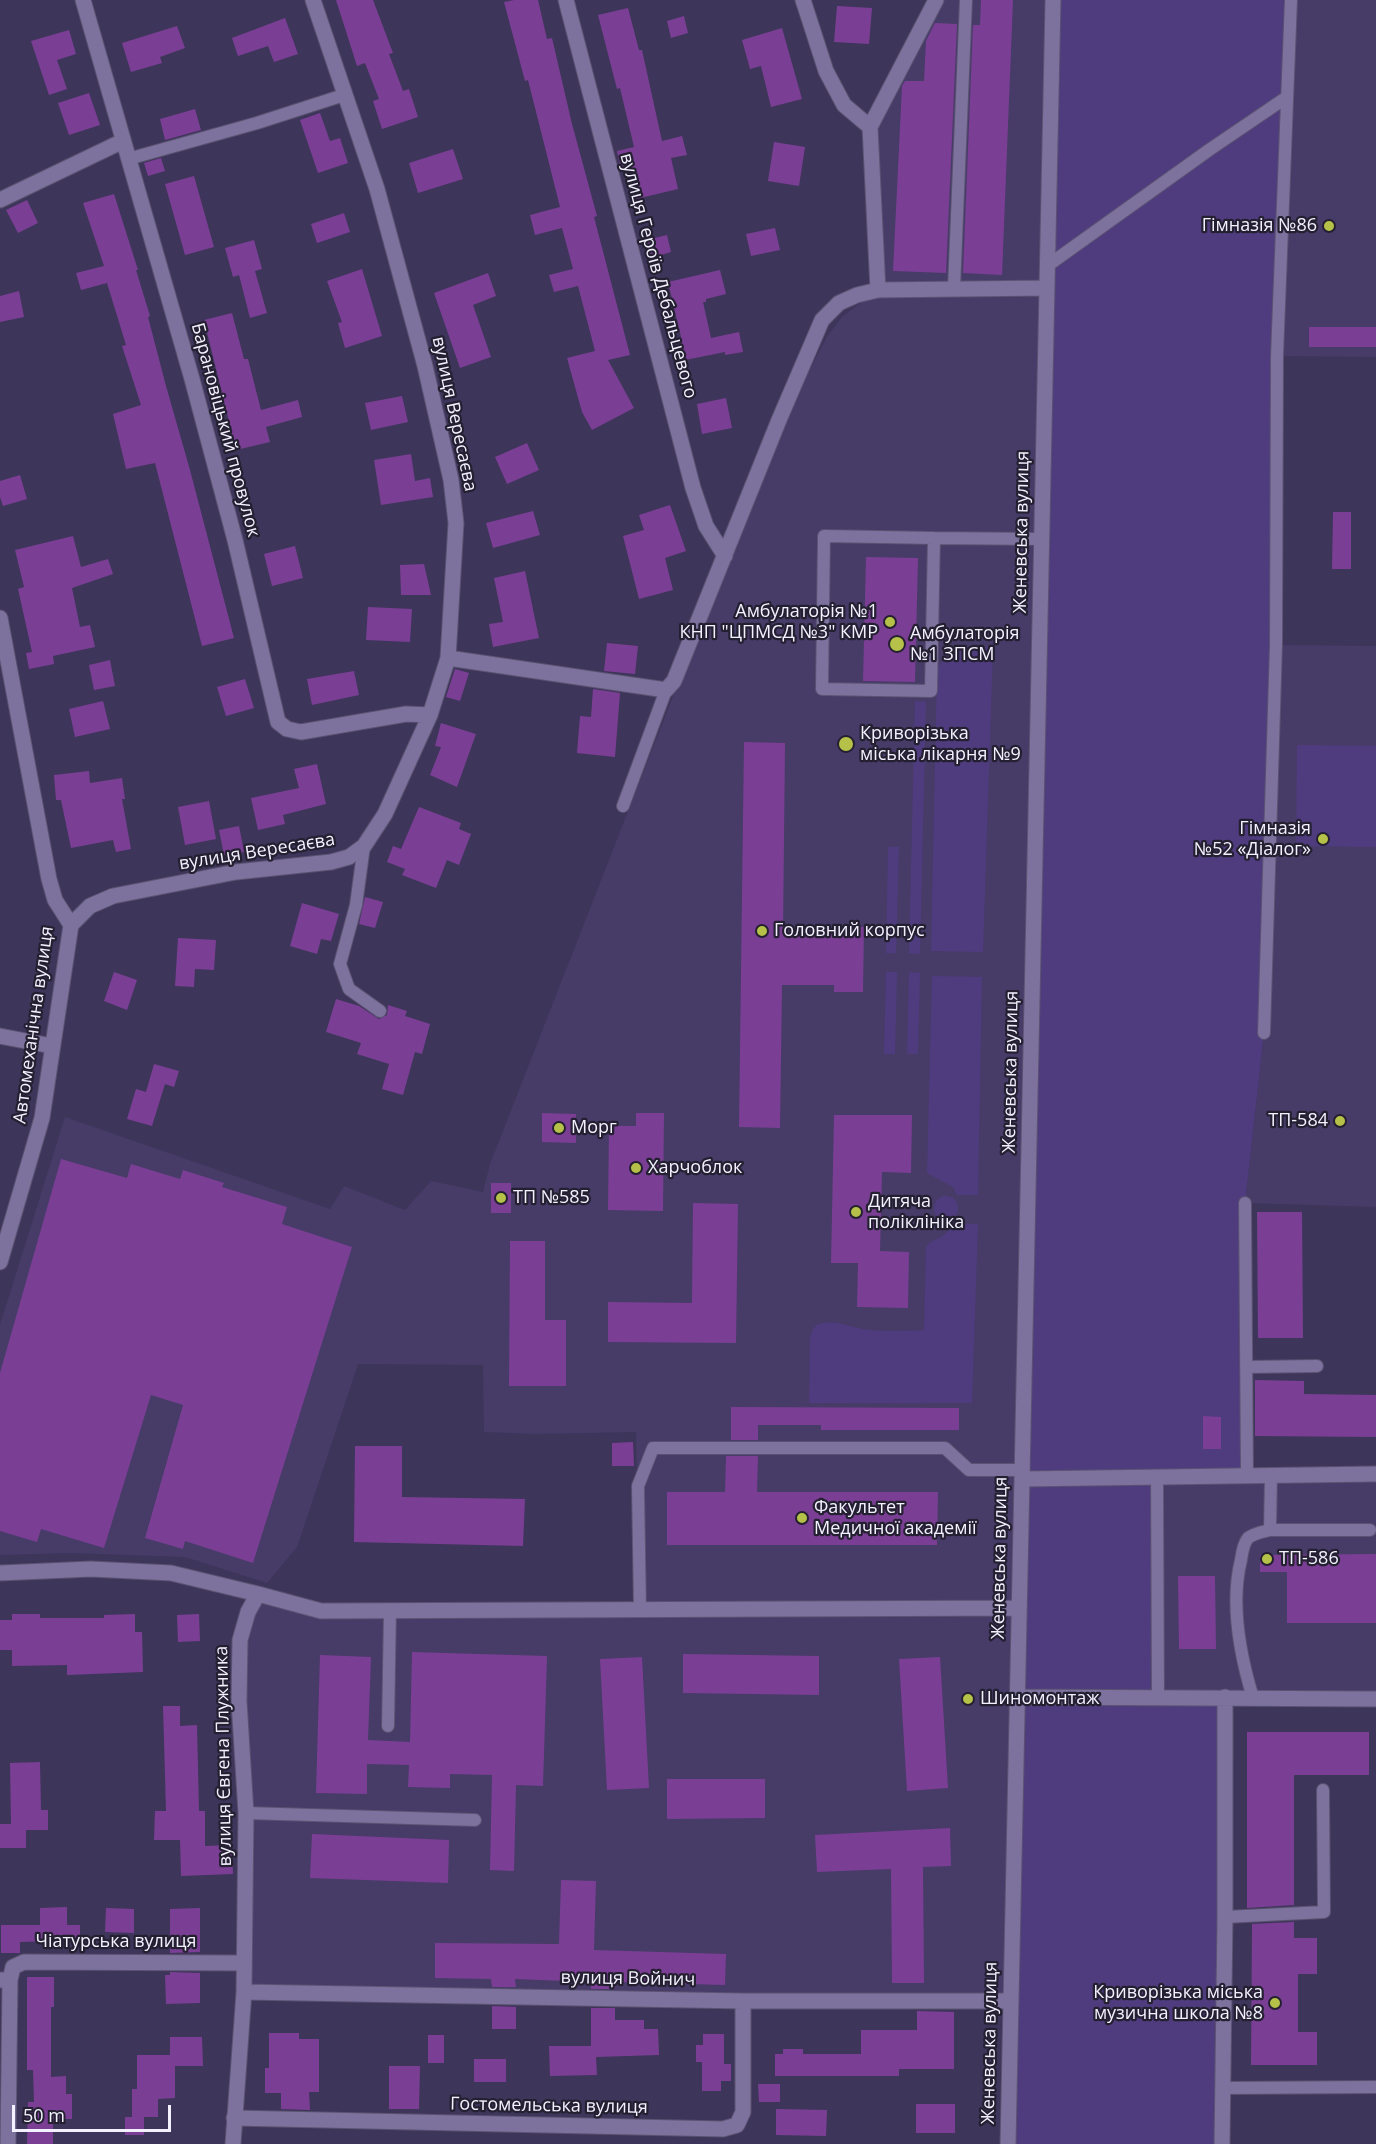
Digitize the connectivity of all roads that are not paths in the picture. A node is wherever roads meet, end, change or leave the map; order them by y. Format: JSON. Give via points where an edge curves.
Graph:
{"nodes":[{"id":1,"x":83,"y":0,"type":"edge"},
{"id":2,"x":314,"y":0,"type":"edge"},
{"id":3,"x":566,"y":0,"type":"edge"},
{"id":4,"x":803,"y":0,"type":"edge"},
{"id":5,"x":936,"y":0,"type":"edge"},
{"id":6,"x":966,"y":0,"type":"edge"},
{"id":7,"x":1053,"y":0,"type":"edge"},
{"id":8,"x":1291,"y":0,"type":"edge"},
{"id":9,"x":344,"y":95,"type":"junction"},
{"id":10,"x":1287,"y":97,"type":"junction"},
{"id":11,"x":870,"y":127,"type":"junction"},
{"id":12,"x":123,"y":141,"type":"junction"},
{"id":13,"x":128,"y":159,"type":"junction"},
{"id":14,"x":0,"y":200,"type":"edge"},
{"id":15,"x":1047,"y":266,"type":"junction"},
{"id":16,"x":954,"y":288,"type":"junction"},
{"id":17,"x":1047,"y":288,"type":"junction"},
{"id":18,"x":878,"y":290,"type":"junction"},
{"id":19,"x":934,"y":538,"type":"junction"},
{"id":20,"x":1042,"y":539,"type":"junction"},
{"id":21,"x":725,"y":556,"type":"junction"},
{"id":22,"x":0,"y":618,"type":"edge"},
{"id":23,"x":448,"y":658,"type":"junction"},
{"id":24,"x":666,"y":690,"type":"junction"},
{"id":25,"x":430,"y":715,"type":"junction"},
{"id":26,"x":623,"y":806,"type":"dead end"},
{"id":27,"x":364,"y":846,"type":"junction"},
{"id":28,"x":71,"y":925,"type":"junction"},
{"id":29,"x":381,"y":1011,"type":"dead end"},
{"id":30,"x":1264,"y":1033,"type":"dead end"},
{"id":31,"x":0,"y":1036,"type":"edge"},
{"id":32,"x":52,"y":1046,"type":"junction"},
{"id":33,"x":1245,"y":1203,"type":"dead end"},
{"id":34,"x":0,"y":1262,"type":"edge"},
{"id":35,"x":1317,"y":1366,"type":"dead end"},
{"id":36,"x":1246,"y":1367,"type":"junction"},
{"id":37,"x":1376,"y":1474,"type":"edge"},
{"id":38,"x":1022,"y":1475,"type":"junction"},
{"id":39,"x":1247,"y":1475,"type":"junction"},
{"id":40,"x":1271,"y":1475,"type":"junction"},
{"id":41,"x":1157,"y":1476,"type":"junction"},
{"id":42,"x":1270,"y":1530,"type":"junction"},
{"id":43,"x":1370,"y":1530,"type":"dead end"},
{"id":44,"x":0,"y":1573,"type":"edge"},
{"id":45,"x":258,"y":1594,"type":"junction"},
{"id":46,"x":1019,"y":1608,"type":"junction"},
{"id":47,"x":640,"y":1610,"type":"junction"},
{"id":48,"x":390,"y":1611,"type":"junction"},
{"id":49,"x":1017,"y":1697,"type":"junction"},
{"id":50,"x":1158,"y":1697,"type":"junction"},
{"id":51,"x":1225,"y":1697,"type":"junction"},
{"id":52,"x":1253,"y":1698,"type":"junction"},
{"id":53,"x":1376,"y":1699,"type":"edge"},
{"id":54,"x":388,"y":1726,"type":"dead end"},
{"id":55,"x":1323,"y":1790,"type":"dead end"},
{"id":56,"x":246,"y":1813,"type":"junction"},
{"id":57,"x":475,"y":1820,"type":"dead end"},
{"id":58,"x":1225,"y":1917,"type":"junction"},
{"id":59,"x":244,"y":1963,"type":"junction"},
{"id":60,"x":5,"y":1980,"type":"edge"},
{"id":61,"x":244,"y":1992,"type":"junction"},
{"id":62,"x":743,"y":2001,"type":"junction"},
{"id":63,"x":1011,"y":2001,"type":"junction"},
{"id":64,"x":1376,"y":2086,"type":"edge"},
{"id":65,"x":1223,"y":2088,"type":"junction"},
{"id":66,"x":234,"y":2118,"type":"junction"},
{"id":67,"x":8,"y":2144,"type":"edge"},
{"id":68,"x":233,"y":2144,"type":"edge"},
{"id":69,"x":1008,"y":2144,"type":"edge"},
{"id":70,"x":1222,"y":2144,"type":"edge"}],
"edges":[{"from":1,"to":12,"type":"street","name":"Барановіцький провулок"},
{"from":2,"to":9,"type":"street","name":"вулиця Вересаєва"},
{"from":3,"to":21,"type":"street","name":"вулиця Героїв Дебальцевого","via":[[693,488],[706,526]]},
{"from":4,"to":11,"type":"street","via":[[826,71],[844,105]]},
{"from":5,"to":11,"type":"street"},
{"from":6,"to":16,"type":"lane"},
{"from":7,"to":15,"type":"street","name":"Женевська вулиця"},
{"from":8,"to":10,"type":"lane"},
{"from":9,"to":13,"type":"lane"},
{"from":9,"to":23,"type":"street","name":"вулиця Вересаєва","via":[[377,189],[451,480],[456,523]]},
{"from":10,"to":15,"type":"lane"},
{"from":10,"to":30,"type":"lane","via":[[1277,356],[1276,645]]},
{"from":11,"to":18,"type":"street"},
{"from":12,"to":13,"type":"street","name":"Барановіцький провулок"},
{"from":12,"to":14,"type":"street"},
{"from":13,"to":25,"type":"street","name":"Барановіцький провулок","via":[[232,528],[278,722],[301,732],[406,714]]},
{"from":15,"to":17,"type":"street","name":"Женевська вулиця"},
{"from":16,"to":17,"type":"street"},
{"from":16,"to":18,"type":"street"},
{"from":17,"to":20,"type":"street","name":"Женевська вулиця"},
{"from":18,"to":21,"type":"street","via":[[839,303],[822,320]]},
{"from":19,"to":19,"type":"lane","via":[[931,691],[822,689],[824,536]]},
{"from":19,"to":20,"type":"lane"},
{"from":20,"to":38,"type":"street","name":"Женевська вулиця"},
{"from":21,"to":24,"type":"street","via":[[675,681]]},
{"from":22,"to":28,"type":"street","name":"Автомеханічна вулиця","via":[[49,879],[55,900]]},
{"from":23,"to":24,"type":"street"},
{"from":23,"to":25,"type":"street","name":"вулиця Вересаєва"},
{"from":24,"to":26,"type":"lane"},
{"from":25,"to":27,"type":"street","name":"вулиця Вересаєва","via":[[386,814]]},
{"from":27,"to":28,"type":"street","name":"вулиця Вересаєва","via":[[349,857],[331,862],[236,872],[113,896],[90,906]]},
{"from":27,"to":29,"type":"lane","via":[[356,906],[340,964],[349,989]]},
{"from":28,"to":32,"type":"street","name":"Автомеханічна вулиця"},
{"from":31,"to":32,"type":"street"},
{"from":32,"to":34,"type":"street","name":"Автомеханічна вулиця","via":[[42,1118]]},
{"from":33,"to":36,"type":"lane"},
{"from":35,"to":36,"type":"lane"},
{"from":36,"to":39,"type":"lane"},
{"from":37,"to":40,"type":"street"},
{"from":38,"to":41,"type":"street"},
{"from":38,"to":46,"type":"street","name":"Женевська вулиця"},
{"from":38,"to":47,"type":"lane","via":[[969,1470],[945,1448],[653,1448],[638,1486]]},
{"from":39,"to":40,"type":"street"},
{"from":39,"to":41,"type":"street"},
{"from":40,"to":42,"type":"lane"},
{"from":41,"to":50,"type":"lane"},
{"from":42,"to":43,"type":"lane"},
{"from":42,"to":52,"type":"lane","via":[[1249,1538],[1244,1545],[1236,1580],[1238,1626]]},
{"from":44,"to":45,"type":"street","via":[[92,1569],[171,1573]]},
{"from":45,"to":48,"type":"street","via":[[321,1611]]},
{"from":45,"to":56,"type":"street","name":"вулиця Євгена Плужника","via":[[240,1640],[239,1701]]},
{"from":46,"to":47,"type":"street"},
{"from":46,"to":49,"type":"street","name":"Женевська вулиця"},
{"from":47,"to":48,"type":"street"},
{"from":48,"to":54,"type":"lane"},
{"from":49,"to":50,"type":"street"},
{"from":49,"to":63,"type":"street","name":"Женевська вулиця"},
{"from":50,"to":51,"type":"street"},
{"from":51,"to":52,"type":"street"},
{"from":51,"to":58,"type":"street"},
{"from":52,"to":53,"type":"street"},
{"from":55,"to":58,"type":"lane","via":[[1324,1912]]},
{"from":56,"to":57,"type":"lane"},
{"from":56,"to":59,"type":"street","name":"вулиця Євгена Плужника"},
{"from":58,"to":65,"type":"street"},
{"from":59,"to":60,"type":"street","name":"Чіатурська вулиця","via":[[24,1962],[13,1967]]},
{"from":59,"to":61,"type":"street","name":"вулиця Євгена Плужника"},
{"from":60,"to":67,"type":"street"},
{"from":61,"to":62,"type":"street","name":"вулиця Войнич"},
{"from":61,"to":66,"type":"street","name":"вулиця Євгена Плужника"},
{"from":62,"to":63,"type":"street","name":"вулиця Войнич"},
{"from":62,"to":66,"type":"street","name":"Гостомельська вулиця","via":[[743,2112],[737,2125],[723,2129]]},
{"from":63,"to":69,"type":"street","name":"Женевська вулиця"},
{"from":64,"to":65,"type":"lane"},
{"from":65,"to":70,"type":"street"},
{"from":66,"to":68,"type":"street","name":"вулиця Євгена Плужника"}]}
